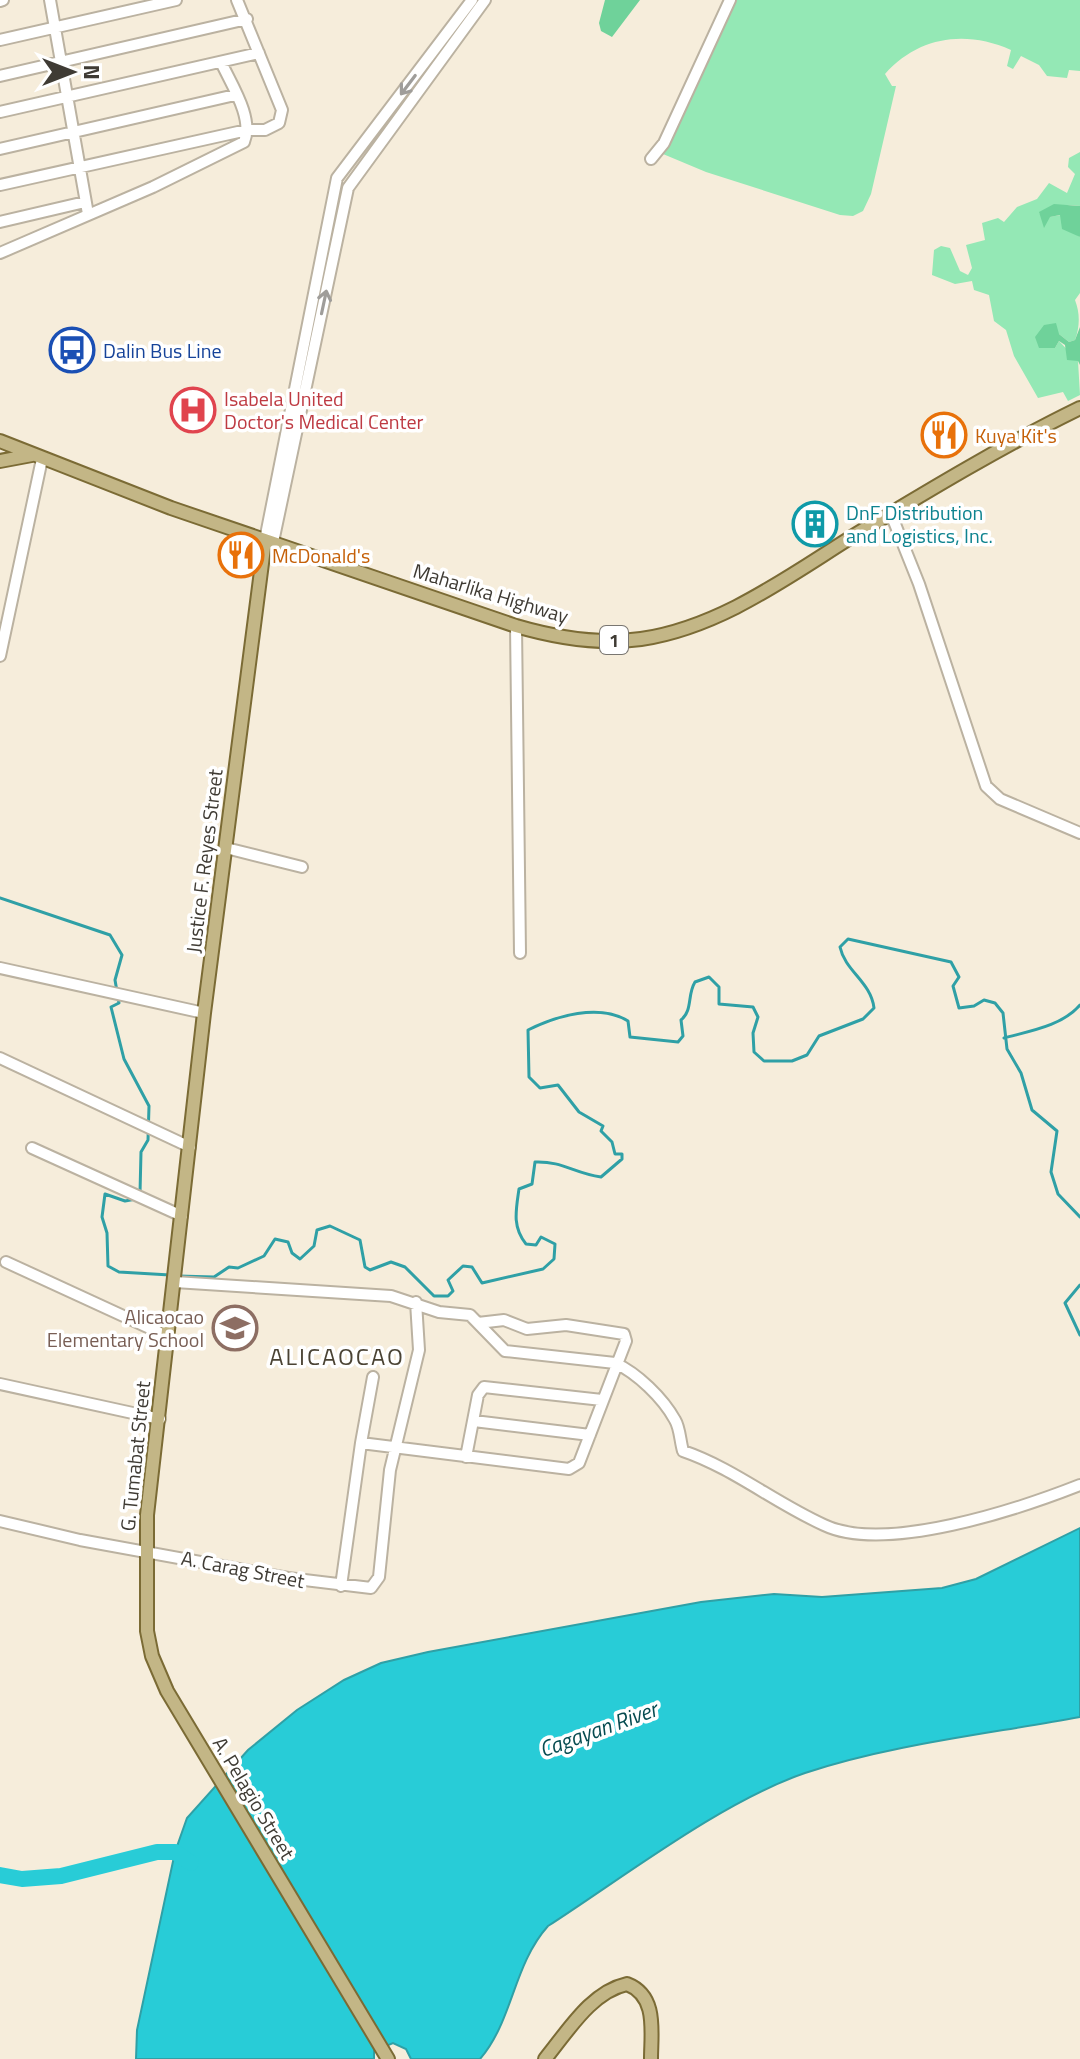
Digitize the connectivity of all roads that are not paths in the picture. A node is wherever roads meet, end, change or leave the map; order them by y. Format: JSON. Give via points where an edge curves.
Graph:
{"nodes":[{"id":1,"x":50,"y":0,"type":"edge"},
{"id":2,"x":176,"y":0,"type":"edge"},
{"id":3,"x":237,"y":0,"type":"edge"},
{"id":4,"x":472,"y":0,"type":"edge"},
{"id":5,"x":485,"y":0,"type":"edge"},
{"id":6,"x":730,"y":0,"type":"edge"},
{"id":7,"x":247,"y":19,"type":"junction"},
{"id":8,"x":54,"y":28,"type":"junction"},
{"id":9,"x":0,"y":40,"type":"edge"},
{"id":10,"x":259,"y":53,"type":"junction"},
{"id":11,"x":221,"y":62,"type":"junction"},
{"id":12,"x":61,"y":63,"type":"junction"},
{"id":13,"x":0,"y":76,"type":"edge"},
{"id":14,"x":235,"y":95,"type":"junction"},
{"id":15,"x":67,"y":97,"type":"junction"},
{"id":16,"x":0,"y":112,"type":"edge"},
{"id":17,"x":247,"y":130,"type":"junction"},
{"id":18,"x":72,"y":133,"type":"junction"},
{"id":19,"x":0,"y":149,"type":"edge"},
{"id":20,"x":651,"y":159,"type":"dead end"},
{"id":21,"x":77,"y":168,"type":"junction"},
{"id":22,"x":0,"y":185,"type":"edge"},
{"id":23,"x":87,"y":208,"type":"junction"},
{"id":24,"x":0,"y":222,"type":"edge"},
{"id":25,"x":0,"y":253,"type":"edge"},
{"id":26,"x":1080,"y":408,"type":"edge"},
{"id":27,"x":0,"y":441,"type":"edge"},
{"id":28,"x":38,"y":457,"type":"junction"},
{"id":29,"x":0,"y":461,"type":"edge"},
{"id":30,"x":891,"y":514,"type":"junction"},
{"id":31,"x":269,"y":541,"type":"junction"},
{"id":32,"x":516,"y":626,"type":"junction"},
{"id":33,"x":0,"y":656,"type":"edge"},
{"id":34,"x":1080,"y":833,"type":"edge"},
{"id":35,"x":226,"y":848,"type":"junction"},
{"id":36,"x":302,"y":867,"type":"dead end"},
{"id":37,"x":520,"y":953,"type":"dead end"},
{"id":38,"x":0,"y":968,"type":"edge"},
{"id":39,"x":204,"y":1013,"type":"junction"},
{"id":40,"x":0,"y":1058,"type":"edge"},
{"id":41,"x":190,"y":1147,"type":"junction"},
{"id":42,"x":32,"y":1148,"type":"dead end"},
{"id":43,"x":186,"y":1175,"type":"joint"},
{"id":44,"x":182,"y":1216,"type":"junction"},
{"id":45,"x":6,"y":1262,"type":"dead end"},
{"id":46,"x":175,"y":1278,"type":"junction"},
{"id":47,"x":416,"y":1302,"type":"junction"},
{"id":48,"x":478,"y":1323,"type":"junction"},
{"id":49,"x":169,"y":1337,"type":"junction"},
{"id":50,"x":615,"y":1363,"type":"junction"},
{"id":51,"x":373,"y":1377,"type":"dead end"},
{"id":52,"x":0,"y":1384,"type":"edge"},
{"id":53,"x":602,"y":1400,"type":"junction"},
{"id":54,"x":160,"y":1419,"type":"junction"},
{"id":55,"x":474,"y":1421,"type":"junction"},
{"id":56,"x":590,"y":1435,"type":"junction"},
{"id":57,"x":361,"y":1443,"type":"junction"},
{"id":58,"x":395,"y":1448,"type":"junction"},
{"id":59,"x":466,"y":1457,"type":"junction"},
{"id":60,"x":1080,"y":1485,"type":"edge"},
{"id":61,"x":0,"y":1521,"type":"edge"},
{"id":62,"x":145,"y":1551,"type":"junction"},
{"id":63,"x":341,"y":1586,"type":"junction"},
{"id":64,"x":385,"y":2054,"type":"edge"},
{"id":65,"x":545,"y":2059,"type":"edge"},
{"id":66,"x":651,"y":2059,"type":"edge"}],
"edges":[{"from":1,"to":8,"type":"street"},
{"from":2,"to":8,"type":"street"},
{"from":3,"to":7,"type":"street"},
{"from":4,"to":31,"type":"street","one_way":true,"via":[[337,178]]},
{"from":31,"to":5,"type":"street","one_way":true,"via":[[348,188]]},
{"from":6,"to":20,"type":"street","via":[[664,143]]},
{"from":7,"to":10,"type":"street"},
{"from":7,"to":12,"type":"street"},
{"from":8,"to":9,"type":"street"},
{"from":8,"to":12,"type":"street"},
{"from":10,"to":11,"type":"street"},
{"from":10,"to":17,"type":"street","via":[[282,119],[272,129]]},
{"from":11,"to":14,"type":"street"},
{"from":11,"to":15,"type":"street"},
{"from":12,"to":13,"type":"street"},
{"from":12,"to":15,"type":"street"},
{"from":14,"to":17,"type":"street"},
{"from":14,"to":18,"type":"street"},
{"from":15,"to":16,"type":"street"},
{"from":15,"to":18,"type":"street"},
{"from":17,"to":21,"type":"street"},
{"from":17,"to":23,"type":"street","via":[[237,147]]},
{"from":18,"to":19,"type":"street"},
{"from":18,"to":21,"type":"street"},
{"from":21,"to":22,"type":"street"},
{"from":21,"to":23,"type":"street"},
{"from":23,"to":24,"type":"street"},
{"from":23,"to":25,"type":"street"},
{"from":26,"to":30,"type":"main road","name":"Maharlika Highway","number":"1"},
{"from":27,"to":28,"type":"main road","name":"Maharlika Highway","number":"1"},
{"from":28,"to":29,"type":"main road"},
{"from":28,"to":31,"type":"main road","name":"Maharlika Highway","number":"1"},
{"from":28,"to":33,"type":"street"},
{"from":30,"to":32,"type":"main road","name":"Maharlika Highway","number":"1","via":[[721,614],[681,629],[640,639],[593,641]]},
{"from":30,"to":34,"type":"street","via":[[986,786],[997,798]]},
{"from":31,"to":32,"type":"main road","name":"Maharlika Highway","number":"1"},
{"from":31,"to":35,"type":"main road","name":"Justice F. Reyes Street"},
{"from":32,"to":37,"type":"street"},
{"from":35,"to":36,"type":"street"},
{"from":35,"to":39,"type":"main road","name":"Justice F. Reyes Street"},
{"from":38,"to":39,"type":"street"},
{"from":39,"to":41,"type":"main road","name":"Justice F. Reyes Street"},
{"from":40,"to":41,"type":"street"},
{"from":41,"to":43,"type":"main road","name":"Justice F. Reyes Street"},
{"from":42,"to":44,"type":"street"},
{"from":43,"to":44,"type":"main road","name":"G. Tumabat Street"},
{"from":44,"to":46,"type":"main road","name":"G. Tumabat Street"},
{"from":45,"to":49,"type":"street"},
{"from":46,"to":47,"type":"street"},
{"from":46,"to":49,"type":"main road","name":"G. Tumabat Street"},
{"from":47,"to":48,"type":"street","via":[[439,1312],[463,1313]]},
{"from":47,"to":58,"type":"street","via":[[419,1350]]},
{"from":48,"to":50,"type":"street","via":[[505,1351]]},
{"from":48,"to":50,"type":"street","via":[[504,1320],[527,1329],[566,1325],[621,1332],[626,1341]]},
{"from":49,"to":54,"type":"main road","name":"G. Tumabat Street"},
{"from":50,"to":53,"type":"street"},
{"from":50,"to":60,"type":"street","via":[[652,1392],[676,1422],[683,1451],[719,1465],[823,1525],[858,1536],[995,1513]]},
{"from":51,"to":57,"type":"street"},
{"from":52,"to":54,"type":"street"},
{"from":53,"to":55,"type":"street","via":[[490,1385],[480,1390]]},
{"from":53,"to":56,"type":"street"},
{"from":54,"to":62,"type":"main road","name":"G. Tumabat Street"},
{"from":55,"to":56,"type":"street"},
{"from":55,"to":59,"type":"street"},
{"from":56,"to":59,"type":"street","via":[[579,1463],[569,1469]]},
{"from":57,"to":58,"type":"street"},
{"from":57,"to":63,"type":"street"},
{"from":58,"to":59,"type":"street"},
{"from":58,"to":63,"type":"street","name":"A. Carag Street","via":[[378,1582],[367,1589]]},
{"from":61,"to":62,"type":"street","name":"A. Carag Street"},
{"from":62,"to":63,"type":"street","name":"A. Carag Street"},
{"from":62,"to":64,"type":"main road","name":"A. Pelagio Street","via":[[147,1631],[167,1691]]},
{"from":65,"to":66,"type":"main road","via":[[593,2002],[627,1984],[640,1990],[649,2004]]}]}
